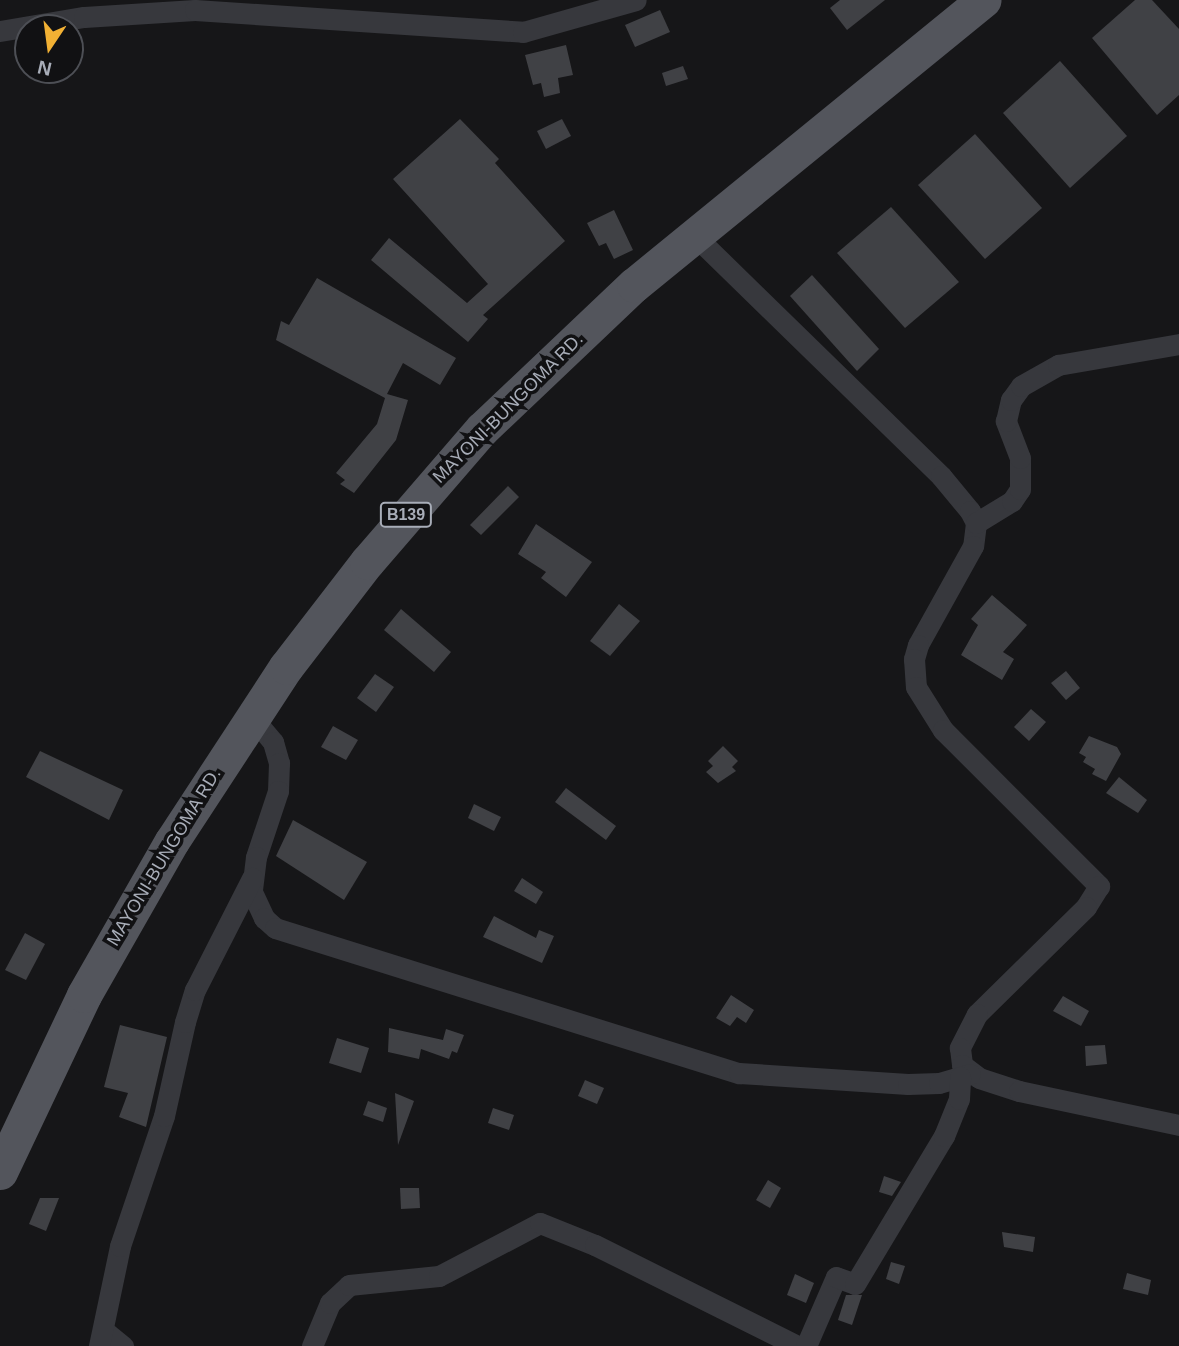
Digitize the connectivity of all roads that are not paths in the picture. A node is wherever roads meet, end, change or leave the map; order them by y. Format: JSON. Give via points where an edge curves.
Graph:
{"nodes":[{"id":1,"x":636,"y":0,"type":"edge"},
{"id":2,"x":984,"y":0,"type":"edge"},
{"id":3,"x":0,"y":32,"type":"edge"},
{"id":4,"x":693,"y":234,"type":"junction"},
{"id":5,"x":1179,"y":344,"type":"edge"},
{"id":6,"x":976,"y":523,"type":"junction"},
{"id":7,"x":251,"y":717,"type":"junction"},
{"id":8,"x":253,"y":875,"type":"junction"},
{"id":9,"x":965,"y":1076,"type":"junction"},
{"id":10,"x":1179,"y":1125,"type":"edge"},
{"id":11,"x":0,"y":1172,"type":"edge"},
{"id":12,"x":101,"y":1338,"type":"edge"},
{"id":13,"x":123,"y":1346,"type":"edge"},
{"id":14,"x":312,"y":1346,"type":"edge"},
{"id":15,"x":799,"y":1346,"type":"edge"},
{"id":16,"x":806,"y":1346,"type":"edge"}],
"edges":[{"from":1,"to":3,"type":"street","via":[[523,32],[195,10],[84,17]]},
{"from":2,"to":4,"type":"main road","name":"MAYONI-BUNGOMA RD.","number":"B139"},
{"from":4,"to":6,"type":"street","via":[[941,476]]},
{"from":4,"to":7,"type":"main road","name":"MAYONI-BUNGOMA RD.","number":"B139","via":[[482,429],[367,562]]},
{"from":5,"to":6,"type":"street","via":[[1058,365],[1021,386],[1011,400],[1006,421],[1020,458],[1020,488],[1012,501]]},
{"from":6,"to":9,"type":"street","via":[[967,562],[918,645],[916,688],[943,730],[1092,876],[1099,890],[977,1014],[960,1048]]},
{"from":7,"to":8,"type":"street","via":[[273,741],[280,776]]},
{"from":7,"to":11,"type":"main road","name":"MAYONI-BUNGOMA RD.","number":"B139","via":[[119,928],[47,1066]]},
{"from":8,"to":9,"type":"street","via":[[252,892],[264,918],[292,936],[712,1067],[859,1083],[939,1083]]},
{"from":8,"to":12,"type":"street","via":[[195,990],[164,1116],[120,1246]]},
{"from":9,"to":10,"type":"street"},
{"from":9,"to":16,"type":"street","via":[[944,1136],[855,1284],[836,1277]]},
{"from":12,"to":13,"type":"street"},
{"from":14,"to":15,"type":"street","via":[[330,1303],[349,1285],[439,1276],[540,1223]]}]}
